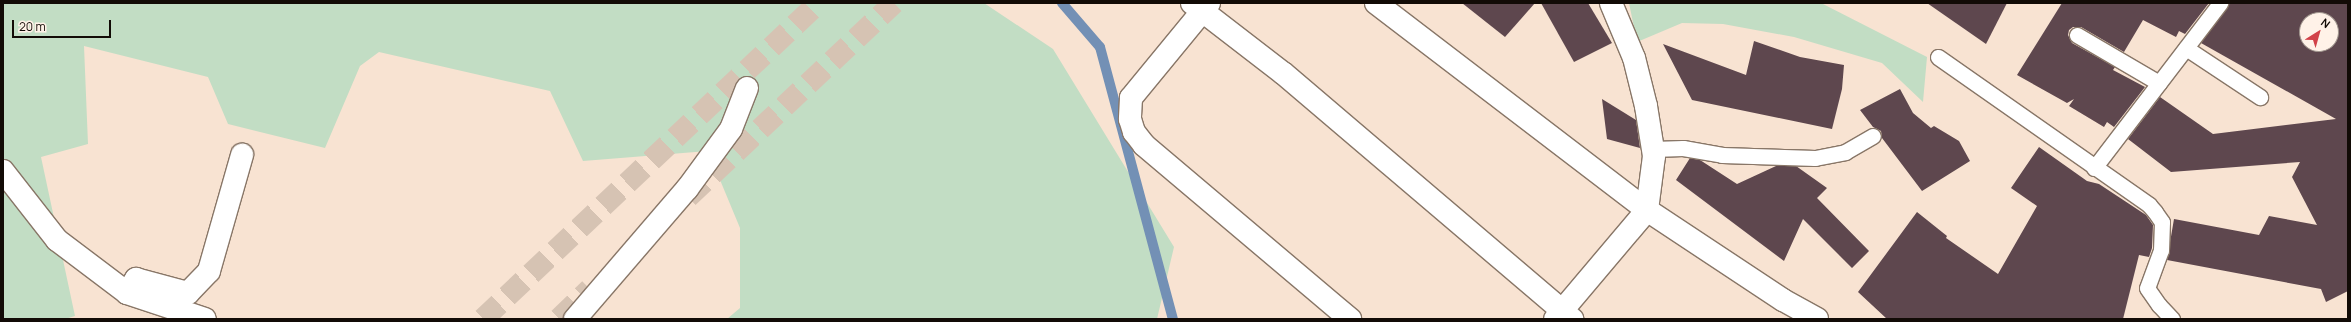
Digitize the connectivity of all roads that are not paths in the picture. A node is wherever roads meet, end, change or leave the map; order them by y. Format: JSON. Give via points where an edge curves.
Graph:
{"nodes":[{"id":1,"x":1376,"y":3,"type":"edge"},
{"id":2,"x":2220,"y":3,"type":"edge"},
{"id":3,"x":1612,"y":4,"type":"edge"},
{"id":4,"x":1201,"y":5,"type":"edge"},
{"id":5,"x":2076,"y":35,"type":"dead end"},
{"id":6,"x":2186,"y":48,"type":"junction"},
{"id":7,"x":1938,"y":58,"type":"dead end"},
{"id":8,"x":2159,"y":83,"type":"junction"},
{"id":9,"x":747,"y":88,"type":"dead end"},
{"id":10,"x":2260,"y":97,"type":"dead end"},
{"id":11,"x":1873,"y":136,"type":"dead end"},
{"id":12,"x":1653,"y":149,"type":"junction"},
{"id":13,"x":242,"y":155,"type":"dead end"},
{"id":14,"x":2094,"y":168,"type":"junction"},
{"id":15,"x":3,"y":171,"type":"edge"},
{"id":16,"x":1647,"y":210,"type":"junction"},
{"id":17,"x":127,"y":293,"type":"junction"},
{"id":18,"x":1563,"y":316,"type":"edge"},
{"id":19,"x":205,"y":319,"type":"edge"},
{"id":20,"x":575,"y":319,"type":"edge"},
{"id":21,"x":1350,"y":319,"type":"edge"},
{"id":22,"x":1817,"y":319,"type":"edge"},
{"id":23,"x":2172,"y":319,"type":"edge"}],
"edges":[{"from":1,"to":16,"type":"street"},
{"from":2,"to":6,"type":"lane"},
{"from":3,"to":12,"type":"street","via":[[1634,58]]},
{"from":4,"to":18,"type":"street"},
{"from":4,"to":21,"type":"street","via":[[1131,98],[1130,119],[1134,132],[1144,145]]},
{"from":5,"to":8,"type":"lane"},
{"from":6,"to":8,"type":"lane"},
{"from":6,"to":10,"type":"lane"},
{"from":7,"to":14,"type":"lane"},
{"from":8,"to":14,"type":"lane"},
{"from":9,"to":20,"type":"street","via":[[731,129],[687,189]]},
{"from":11,"to":12,"type":"lane","via":[[1845,152],[1815,158],[1722,155],[1683,148]]},
{"from":12,"to":16,"type":"street"},
{"from":13,"to":17,"type":"street","via":[[209,271],[188,293],[136,279]]},
{"from":14,"to":23,"type":"lane","via":[[2148,205],[2162,222],[2161,250],[2147,288]]},
{"from":15,"to":17,"type":"street","via":[[57,240]]},
{"from":16,"to":18,"type":"street"},
{"from":16,"to":22,"type":"street"},
{"from":17,"to":19,"type":"street"}]}
